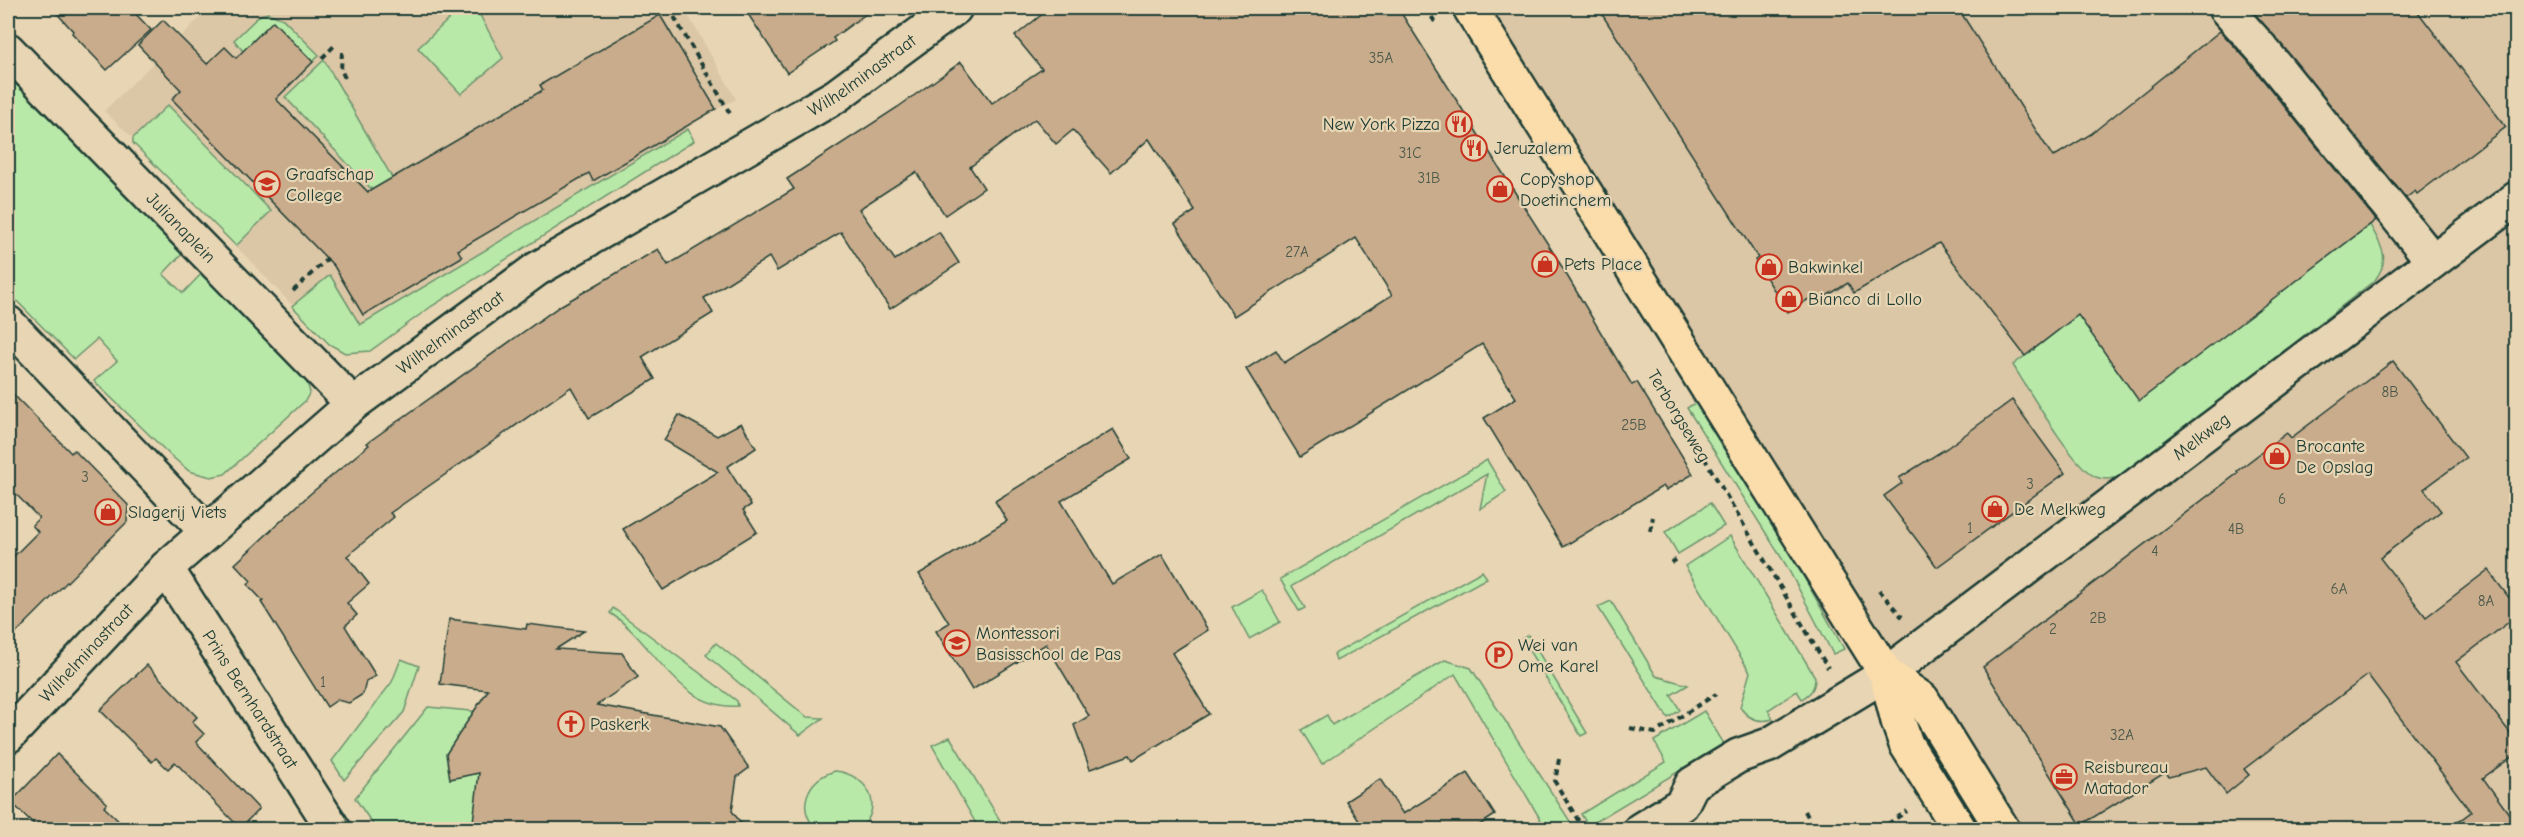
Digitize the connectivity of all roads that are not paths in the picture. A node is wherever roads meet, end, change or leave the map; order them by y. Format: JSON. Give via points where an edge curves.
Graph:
{"nodes":[{"id":1,"x":955,"y":8,"type":"edge"},
{"id":2,"x":1470,"y":8,"type":"edge"},
{"id":3,"x":2225,"y":8,"type":"edge"},
{"id":4,"x":8,"y":50,"type":"edge"},
{"id":5,"x":2517,"y":199,"type":"edge"},
{"id":6,"x":2433,"y":261,"type":"junction"},
{"id":7,"x":8,"y":323,"type":"edge"},
{"id":8,"x":353,"y":404,"type":"junction"},
{"id":9,"x":207,"y":532,"type":"junction"},
{"id":10,"x":166,"y":568,"type":"junction"},
{"id":11,"x":1886,"y":674,"type":"junction"},
{"id":12,"x":8,"y":736,"type":"edge"},
{"id":13,"x":334,"y":830,"type":"edge"},
{"id":14,"x":1640,"y":830,"type":"edge"},
{"id":15,"x":1960,"y":830,"type":"edge"},
{"id":16,"x":2003,"y":830,"type":"edge"}],
"edges":[{"from":1,"to":8,"type":"street","name":"Wilhelminastraat","via":[[836,96],[537,269]]},
{"from":2,"to":11,"type":"main road"},
{"from":3,"to":6,"type":"street"},
{"from":4,"to":8,"type":"street","name":"Julianaplein"},
{"from":5,"to":6,"type":"street","name":"Melkweg"},
{"from":6,"to":11,"type":"street","name":"Melkweg"},
{"from":7,"to":9,"type":"street"},
{"from":8,"to":9,"type":"street","name":"Wilhelminastraat"},
{"from":9,"to":10,"type":"street","name":"Wilhelminastraat"},
{"from":10,"to":12,"type":"street","name":"Wilhelminastraat"},
{"from":10,"to":13,"type":"street","name":"Prins Bernhardstraat"},
{"from":11,"to":14,"type":"street","via":[[1769,745],[1738,756],[1692,784],[1682,804]]},
{"from":11,"to":15,"type":"main road","via":[[1906,744]]},
{"from":11,"to":16,"type":"main road","via":[[1922,699]]}]}
